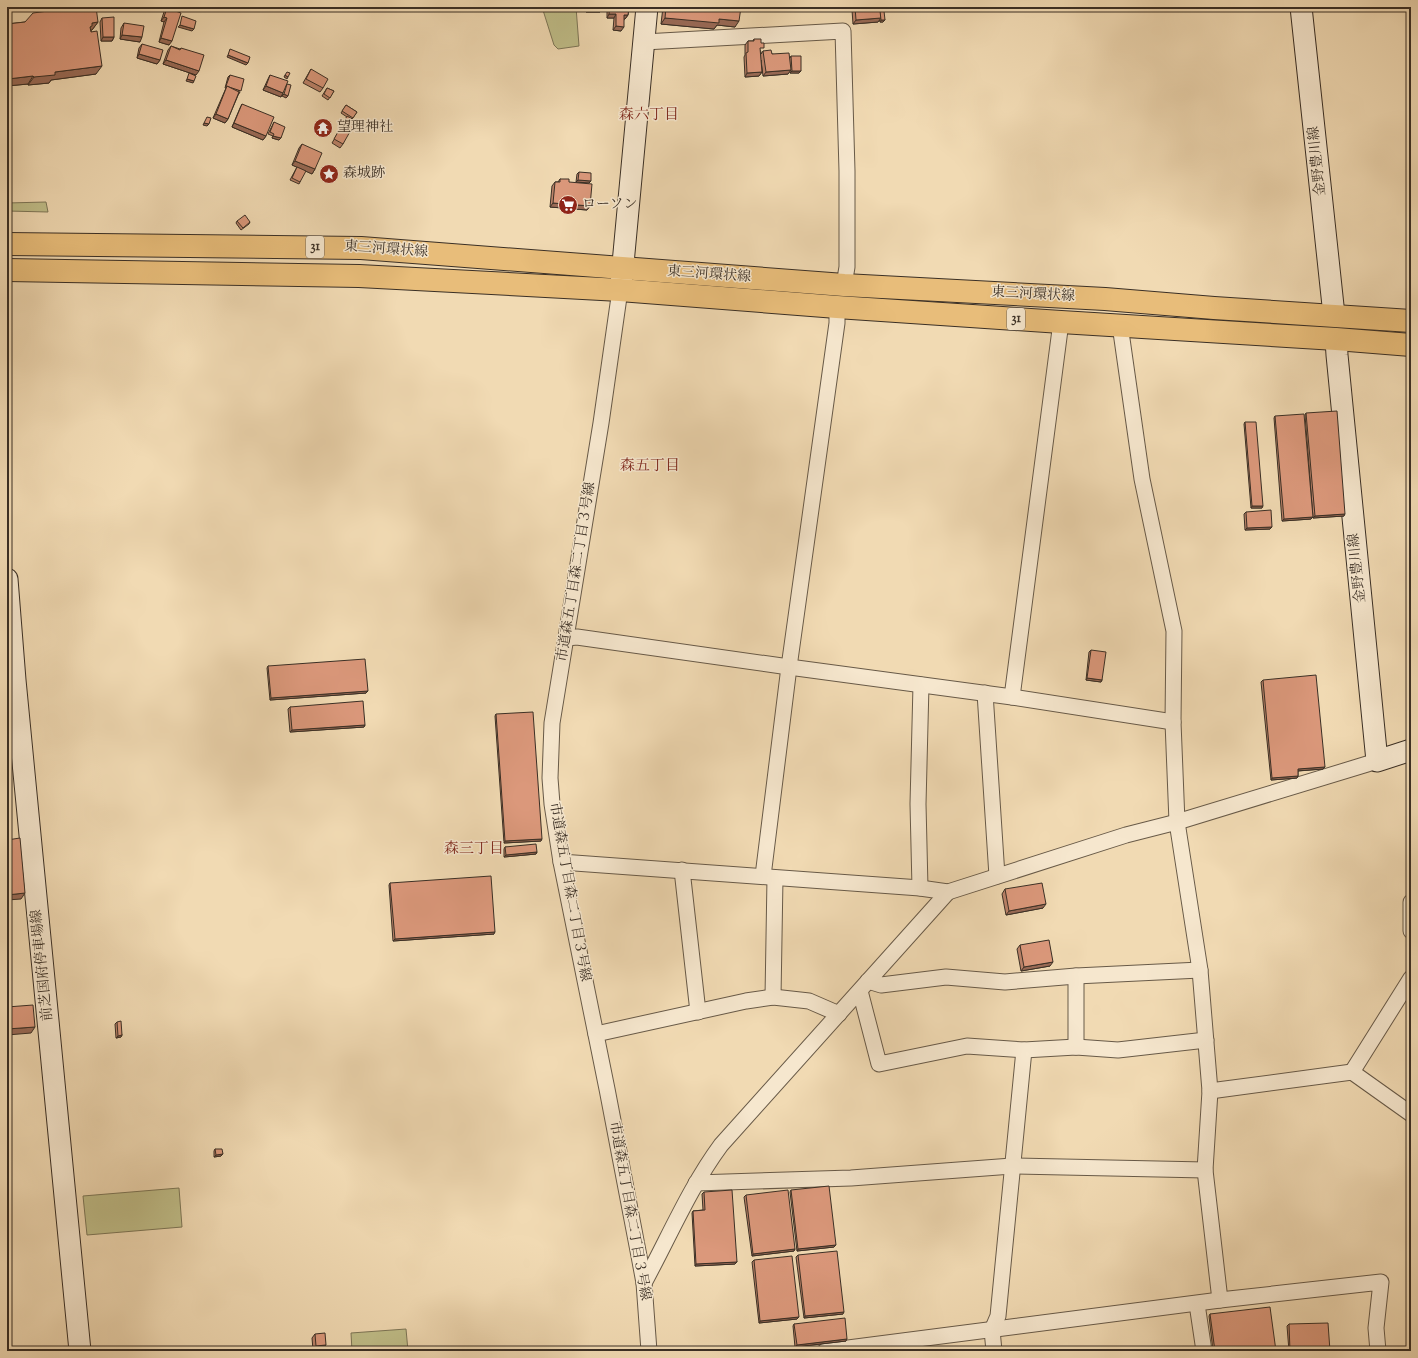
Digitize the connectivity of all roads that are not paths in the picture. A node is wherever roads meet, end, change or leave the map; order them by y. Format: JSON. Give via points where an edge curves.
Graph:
{"nodes":[{"id":1,"x":647,"y":7,"type":"edge"},
{"id":2,"x":1301,"y":7,"type":"edge"},
{"id":3,"x":644,"y":42,"type":"junction"},
{"id":4,"x":7,"y":244,"type":"edge"},
{"id":5,"x":622,"y":268,"type":"junction"},
{"id":6,"x":7,"y":270,"type":"edge"},
{"id":7,"x":844,"y":285,"type":"junction"},
{"id":8,"x":620,"y":290,"type":"junction"},
{"id":9,"x":837,"y":307,"type":"junction"},
{"id":10,"x":1334,"y":315,"type":"junction"},
{"id":11,"x":1411,"y":321,"type":"edge"},
{"id":12,"x":1061,"y":322,"type":"junction"},
{"id":13,"x":1120,"y":325,"type":"junction"},
{"id":14,"x":1336,"y":339,"type":"junction"},
{"id":15,"x":1411,"y":345,"type":"edge"},
{"id":16,"x":7,"y":579,"type":"edge"},
{"id":17,"x":567,"y":638,"type":"junction"},
{"id":18,"x":789,"y":667,"type":"junction"},
{"id":19,"x":921,"y":685,"type":"junction"},
{"id":20,"x":985,"y":693,"type":"junction"},
{"id":21,"x":1012,"y":697,"type":"junction"},
{"id":22,"x":1172,"y":722,"type":"junction"},
{"id":23,"x":1411,"y":750,"type":"edge"},
{"id":24,"x":1377,"y":761,"type":"junction"},
{"id":25,"x":1178,"y":822,"type":"junction"},
{"id":26,"x":561,"y":862,"type":"junction"},
{"id":27,"x":682,"y":870,"type":"junction"},
{"id":28,"x":997,"y":876,"type":"junction"},
{"id":29,"x":769,"y":877,"type":"junction"},
{"id":30,"x":920,"y":888,"type":"junction"},
{"id":31,"x":948,"y":892,"type":"junction"},
{"id":32,"x":1411,"y":902,"type":"edge"},
{"id":33,"x":1411,"y":931,"type":"edge"},
{"id":34,"x":1200,"y":970,"type":"junction"},
{"id":35,"x":1076,"y":976,"type":"junction"},
{"id":36,"x":1411,"y":978,"type":"edge"},
{"id":37,"x":864,"y":986,"type":"junction"},
{"id":38,"x":773,"y":997,"type":"junction"},
{"id":39,"x":698,"y":1012,"type":"junction"},
{"id":40,"x":839,"y":1014,"type":"junction"},
{"id":41,"x":596,"y":1034,"type":"junction"},
{"id":42,"x":1206,"y":1040,"type":"junction"},
{"id":43,"x":1076,"y":1047,"type":"junction"},
{"id":44,"x":1024,"y":1050,"type":"junction"},
{"id":45,"x":1352,"y":1072,"type":"junction"},
{"id":46,"x":1210,"y":1091,"type":"junction"},
{"id":47,"x":1411,"y":1114,"type":"edge"},
{"id":48,"x":1012,"y":1166,"type":"junction"},
{"id":49,"x":1205,"y":1170,"type":"junction"},
{"id":50,"x":696,"y":1183,"type":"junction"},
{"id":51,"x":644,"y":1283,"type":"junction"},
{"id":52,"x":1220,"y":1300,"type":"junction"},
{"id":53,"x":1197,"y":1304,"type":"junction"},
{"id":54,"x":992,"y":1330,"type":"junction"},
{"id":55,"x":80,"y":1351,"type":"edge"},
{"id":56,"x":649,"y":1351,"type":"edge"},
{"id":57,"x":825,"y":1351,"type":"edge"},
{"id":58,"x":994,"y":1351,"type":"edge"},
{"id":59,"x":1204,"y":1351,"type":"edge"},
{"id":60,"x":1378,"y":1351,"type":"edge"}],
"edges":[{"from":1,"to":3,"type":"main road"},
{"from":2,"to":10,"type":"main road","name":"金野豊川線"},
{"from":3,"to":5,"type":"main road"},
{"from":3,"to":7,"type":"street","via":[[843,31],[847,171],[847,267]]},
{"from":4,"to":5,"type":"main road","name":"東三河環状線","number":"31","via":[[361,248]]},
{"from":5,"to":7,"type":"main road","name":"東三河環状線","number":"31"},
{"from":5,"to":8,"type":"main road"},
{"from":6,"to":8,"type":"main road","name":"東三河環状線","number":"31","via":[[359,276]]},
{"from":7,"to":10,"type":"main road","name":"東三河環状線","number":"31"},
{"from":8,"to":9,"type":"main road","name":"東三河環状線","number":"31"},
{"from":8,"to":17,"type":"street","name":"市道森五丁目森二丁目３号線"},
{"from":9,"to":12,"type":"main road","name":"東三河環状線","number":"31"},
{"from":9,"to":18,"type":"street","via":[[837,323]]},
{"from":10,"to":11,"type":"main road","name":"東三河環状線","number":"31"},
{"from":12,"to":13,"type":"main road","name":"東三河環状線","number":"31"},
{"from":12,"to":21,"type":"street"},
{"from":13,"to":14,"type":"main road","name":"東三河環状線","number":"31"},
{"from":13,"to":22,"type":"street","via":[[1142,479],[1174,631]]},
{"from":14,"to":15,"type":"main road","name":"東三河環状線","number":"31"},
{"from":14,"to":24,"type":"main road","name":"金野豊川線"},
{"from":16,"to":55,"type":"main road","name":"前芝国府停車場線"},
{"from":17,"to":18,"type":"street","via":[[577,637]]},
{"from":17,"to":26,"type":"street","name":"市道森五丁目森二丁目３号線","via":[[552,723],[550,757],[552,804]]},
{"from":18,"to":19,"type":"street"},
{"from":18,"to":29,"type":"street"},
{"from":19,"to":20,"type":"street"},
{"from":19,"to":30,"type":"street","via":[[918,804]]},
{"from":20,"to":21,"type":"street"},
{"from":20,"to":28,"type":"street"},
{"from":21,"to":22,"type":"street"},
{"from":22,"to":25,"type":"street"},
{"from":23,"to":24,"type":"main road"},
{"from":24,"to":25,"type":"street"},
{"from":25,"to":28,"type":"street","via":[[1126,835]]},
{"from":25,"to":34,"type":"street"},
{"from":26,"to":27,"type":"street"},
{"from":26,"to":41,"type":"street","name":"市道森五丁目森二丁目３号線"},
{"from":27,"to":29,"type":"street"},
{"from":27,"to":39,"type":"street"},
{"from":28,"to":31,"type":"street"},
{"from":29,"to":30,"type":"street"},
{"from":29,"to":38,"type":"street"},
{"from":30,"to":31,"type":"street"},
{"from":31,"to":37,"type":"street"},
{"from":32,"to":33,"type":"street"},
{"from":34,"to":35,"type":"street"},
{"from":34,"to":42,"type":"street"},
{"from":35,"to":37,"type":"street","via":[[1005,982],[946,977]]},
{"from":35,"to":43,"type":"street"},
{"from":36,"to":45,"type":"street"},
{"from":37,"to":40,"type":"street"},
{"from":37,"to":44,"type":"street","via":[[879,1064],[967,1046]]},
{"from":38,"to":39,"type":"street"},
{"from":38,"to":40,"type":"street","via":[[809,1001]]},
{"from":39,"to":41,"type":"street"},
{"from":40,"to":50,"type":"street","via":[[721,1145]]},
{"from":41,"to":51,"type":"street","name":"市道森五丁目森二丁目３号線"},
{"from":42,"to":43,"type":"street","via":[[1118,1050]]},
{"from":42,"to":46,"type":"street"},
{"from":43,"to":44,"type":"street"},
{"from":44,"to":48,"type":"street"},
{"from":45,"to":46,"type":"street"},
{"from":45,"to":47,"type":"street"},
{"from":46,"to":49,"type":"street"},
{"from":48,"to":49,"type":"street"},
{"from":48,"to":50,"type":"street","via":[[851,1178]]},
{"from":48,"to":54,"type":"street","via":[[998,1316]]},
{"from":49,"to":52,"type":"street"},
{"from":50,"to":51,"type":"street"},
{"from":51,"to":56,"type":"street","name":"市道森五丁目森二丁目３号線"},
{"from":52,"to":53,"type":"street"},
{"from":52,"to":60,"type":"street","via":[[1381,1282],[1376,1328]]},
{"from":53,"to":54,"type":"street"},
{"from":53,"to":59,"type":"street"},
{"from":54,"to":57,"type":"street"},
{"from":54,"to":58,"type":"street"}]}
